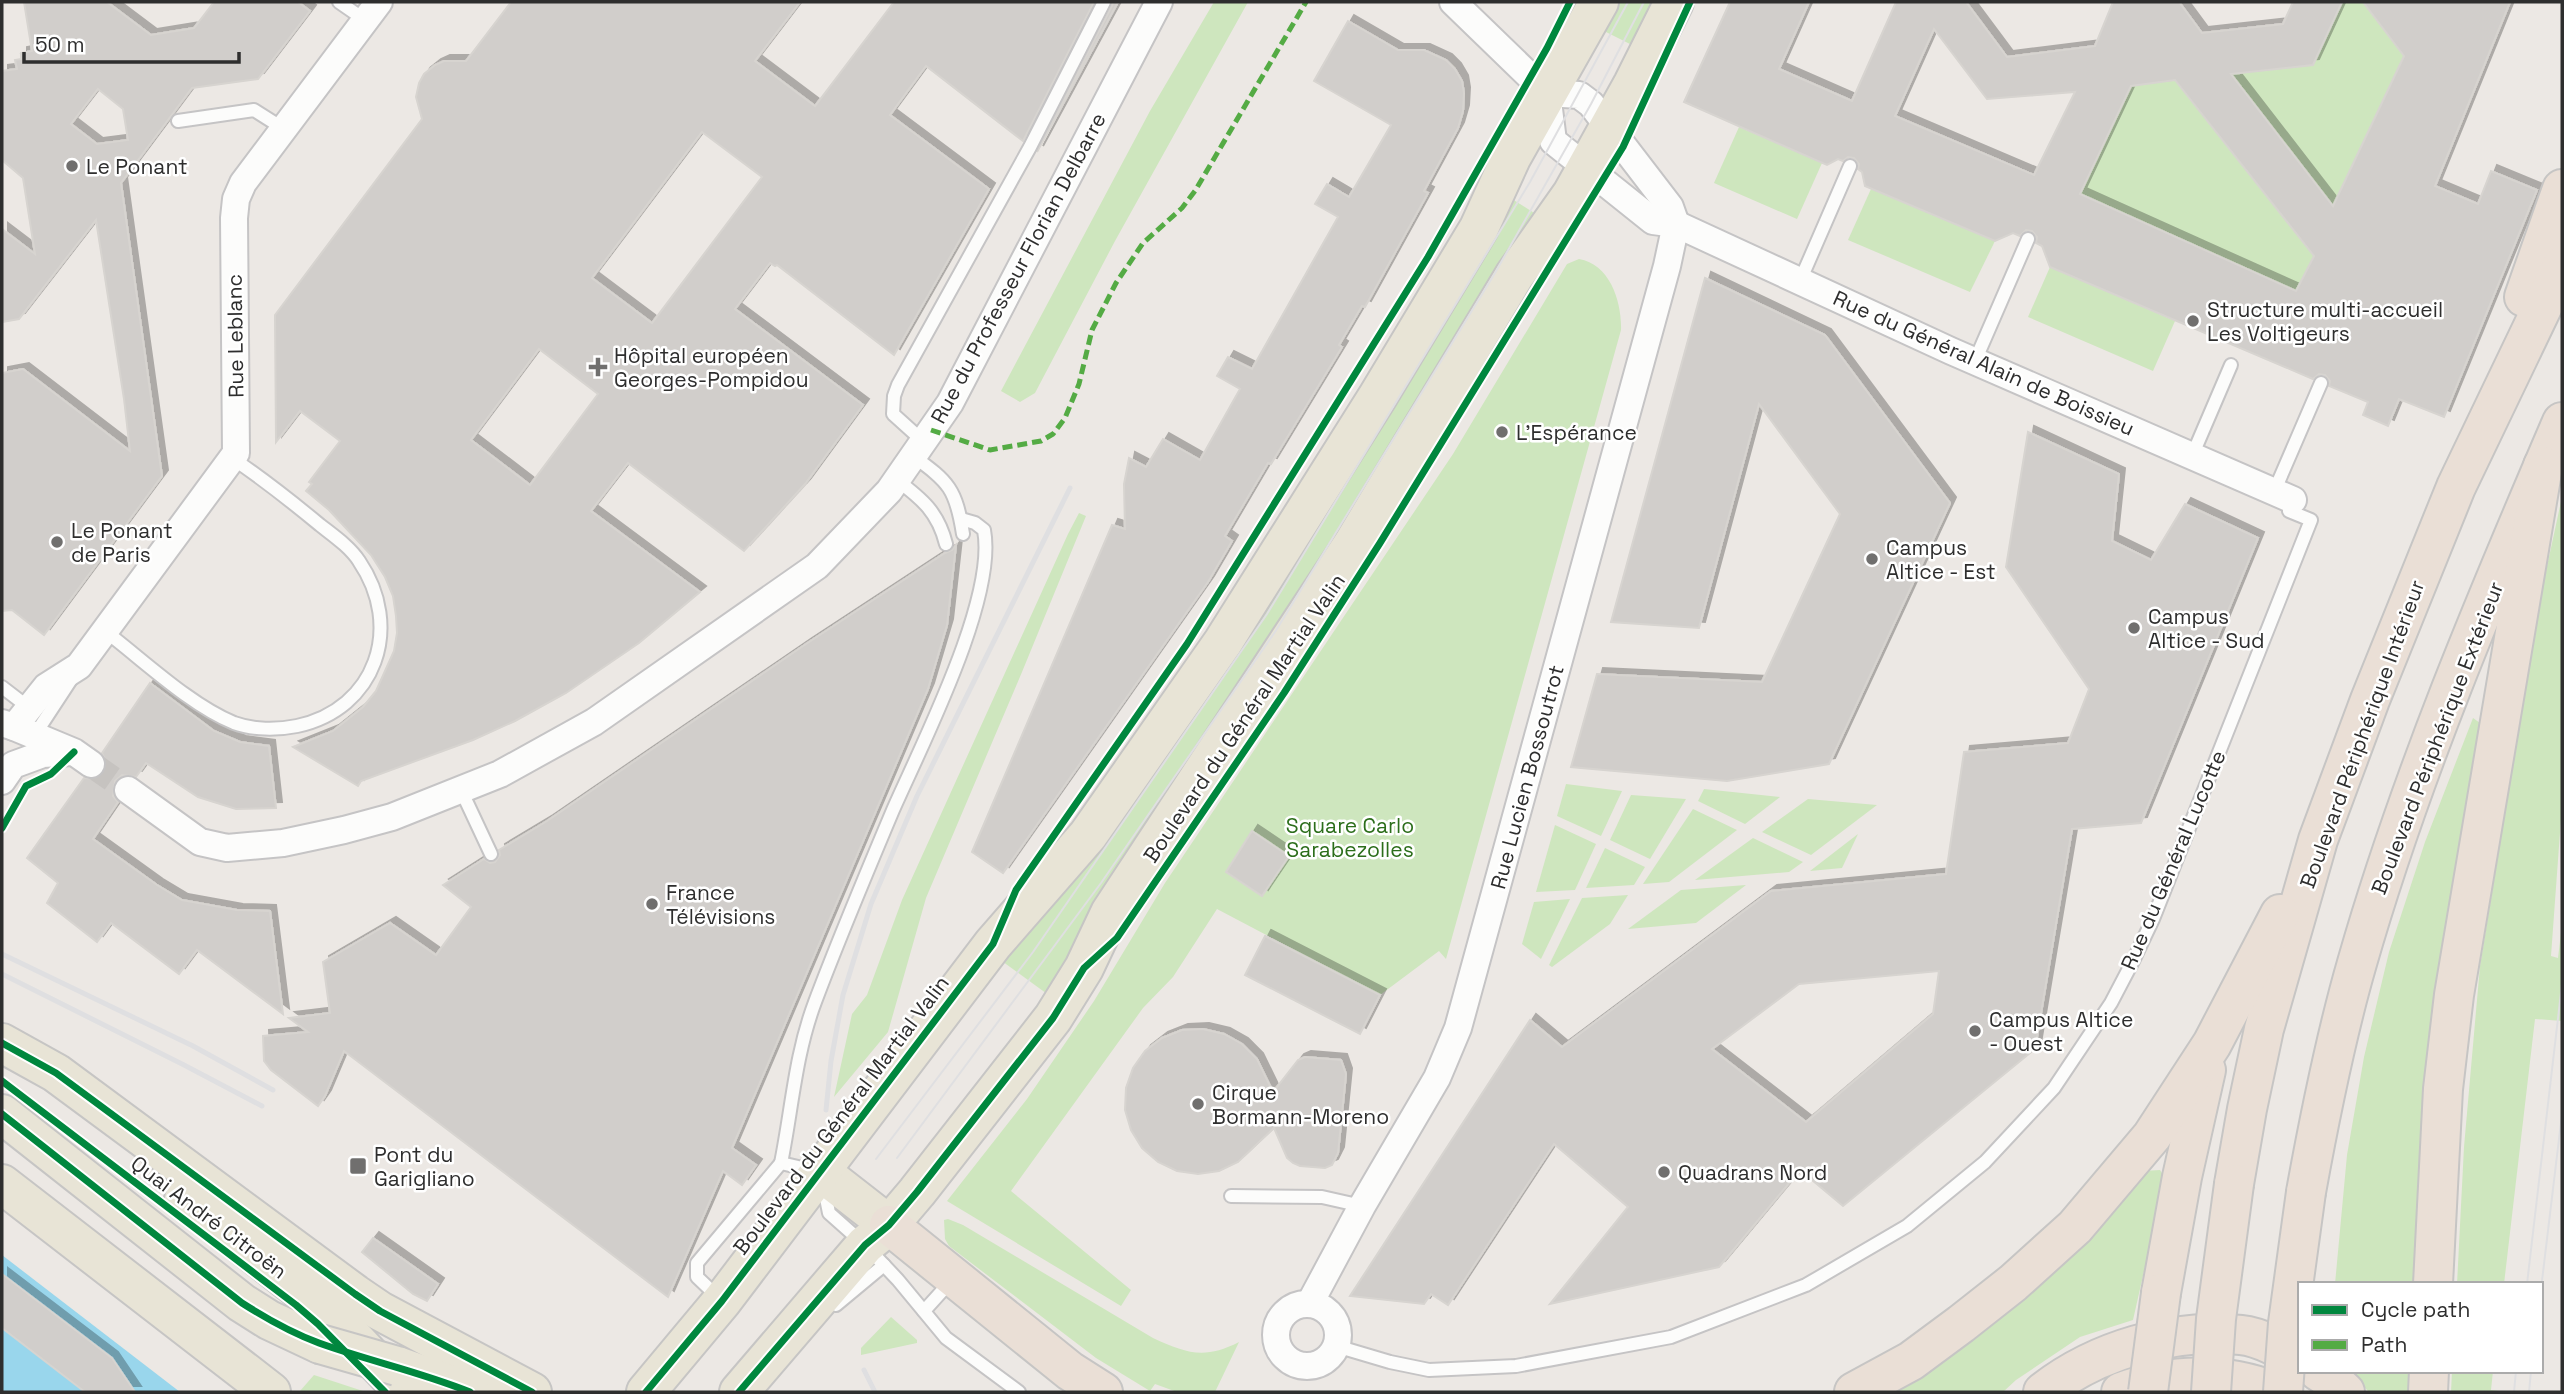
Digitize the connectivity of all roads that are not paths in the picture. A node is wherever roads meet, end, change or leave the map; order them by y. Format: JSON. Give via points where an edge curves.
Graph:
{"nodes":[{"id":1,"x":338,"y":2,"type":"edge"},
{"id":2,"x":1104,"y":2,"type":"edge"},
{"id":3,"x":1159,"y":2,"type":"edge"},
{"id":4,"x":1453,"y":2,"type":"edge"},
{"id":5,"x":1599,"y":2,"type":"edge"},
{"id":6,"x":1674,"y":2,"type":"edge"},
{"id":7,"x":372,"y":11,"type":"edge"},
{"id":8,"x":1547,"y":93,"type":"junction"},
{"id":9,"x":178,"y":121,"type":"dead end"},
{"id":10,"x":284,"y":129,"type":"junction"},
{"id":11,"x":1616,"y":138,"type":"junction"},
{"id":12,"x":1850,"y":166,"type":"dead end"},
{"id":13,"x":1594,"y":174,"type":"junction"},
{"id":14,"x":2562,"y":189,"type":"edge"},
{"id":15,"x":1676,"y":224,"type":"junction"},
{"id":16,"x":2028,"y":239,"type":"dead end"},
{"id":17,"x":2562,"y":265,"type":"edge"},
{"id":18,"x":1800,"y":281,"type":"junction"},
{"id":19,"x":1975,"y":361,"type":"junction"},
{"id":20,"x":2231,"y":365,"type":"dead end"},
{"id":21,"x":2321,"y":383,"type":"dead end"},
{"id":22,"x":2562,"y":422,"type":"edge"},
{"id":23,"x":918,"y":449,"type":"junction"},
{"id":24,"x":2192,"y":456,"type":"junction"},
{"id":25,"x":232,"y":458,"type":"junction"},
{"id":26,"x":2543,"y":466,"type":"junction"},
{"id":27,"x":897,"y":480,"type":"junction"},
{"id":28,"x":2456,"y":487,"type":"junction"},
{"id":29,"x":2286,"y":501,"type":"junction"},
{"id":30,"x":961,"y":519,"type":"junction"},
{"id":31,"x":963,"y":534,"type":"dead end"},
{"id":32,"x":946,"y":544,"type":"dead end"},
{"id":33,"x":105,"y":631,"type":"junction"},
{"id":34,"x":2,"y":687,"type":"edge"},
{"id":35,"x":19,"y":723,"type":"edge"},
{"id":36,"x":7,"y":773,"type":"edge"},
{"id":37,"x":128,"y":790,"type":"tunnel mouth"},
{"id":38,"x":461,"y":790,"type":"junction"},
{"id":39,"x":2318,"y":840,"type":"junction"},
{"id":40,"x":491,"y":854,"type":"dead end"},
{"id":41,"x":2,"y":1043,"type":"edge"},
{"id":42,"x":2212,"y":1044,"type":"junction"},
{"id":43,"x":2,"y":1054,"type":"edge"},
{"id":44,"x":2,"y":1114,"type":"edge"},
{"id":45,"x":781,"y":1163,"type":"junction"},
{"id":46,"x":821,"y":1172,"type":"junction"},
{"id":47,"x":2,"y":1184,"type":"edge"},
{"id":48,"x":1231,"y":1196,"type":"dead end"},
{"id":49,"x":1362,"y":1206,"type":"junction"},
{"id":50,"x":879,"y":1245,"type":"junction"},
{"id":51,"x":955,"y":1277,"type":"junction"},
{"id":52,"x":2433,"y":1282,"type":"edge"},
{"id":53,"x":722,"y":1301,"type":"junction"},
{"id":54,"x":1310,"y":1303,"type":"junction"},
{"id":55,"x":924,"y":1311,"type":"junction"},
{"id":56,"x":1336,"y":1346,"type":"junction"},
{"id":57,"x":2298,"y":1359,"type":"edge"},
{"id":58,"x":2321,"y":1373,"type":"edge"},
{"id":59,"x":2429,"y":1373,"type":"edge"},
{"id":60,"x":400,"y":1379,"type":"edge"},
{"id":61,"x":747,"y":1382,"type":"edge"},
{"id":62,"x":271,"y":1392,"type":"edge"},
{"id":63,"x":470,"y":1392,"type":"edge"},
{"id":64,"x":532,"y":1392,"type":"edge"},
{"id":65,"x":646,"y":1392,"type":"edge"},
{"id":66,"x":1019,"y":1392,"type":"edge"},
{"id":67,"x":1103,"y":1392,"type":"edge"},
{"id":68,"x":1854,"y":1392,"type":"edge"},
{"id":69,"x":2043,"y":1392,"type":"edge"},
{"id":70,"x":2121,"y":1392,"type":"edge"},
{"id":71,"x":2148,"y":1392,"type":"edge"},
{"id":72,"x":2211,"y":1392,"type":"edge"},
{"id":73,"x":2275,"y":1392,"type":"edge"},
{"id":74,"x":2283,"y":1392,"type":"edge"},
{"id":75,"x":2344,"y":1392,"type":"edge"},
{"id":76,"x":2428,"y":1392,"type":"edge"}],
"edges":[{"from":1,"to":7,"type":"lane"},
{"from":2,"to":23,"type":"lane","via":[[1030,147],[898,385],[893,414]]},
{"from":3,"to":23,"type":"street","name":"Rue du Professeur Florian Delbarre","via":[[950,403]]},
{"from":4,"to":8,"type":"street"},
{"from":5,"to":8,"type":"main road","name":"Boulevard du Général Martial Valin"},
{"from":6,"to":11,"type":"main road","name":"Boulevard du Général Martial Valin"},
{"from":7,"to":10,"type":"street","name":"Rue Leblanc"},
{"from":8,"to":11,"type":"street","via":[[1579,95]]},
{"from":8,"to":13,"type":"street","via":[[1553,141]]},
{"from":8,"to":46,"type":"main road","name":"Boulevard du Général Martial Valin","via":[[1479,228],[1223,642],[1088,835],[993,944]]},
{"from":9,"to":10,"type":"lane","via":[[254,110]]},
{"from":10,"to":25,"type":"street","name":"Rue Leblanc","via":[[236,199],[236,453]]},
{"from":11,"to":13,"type":"main road","name":"Boulevard du Général Martial Valin"},
{"from":11,"to":15,"type":"street","via":[[1670,206]]},
{"from":12,"to":18,"type":"lane"},
{"from":13,"to":15,"type":"street","name":"Rue du Général Alain de Boissieu","via":[[1653,221]]},
{"from":13,"to":50,"type":"main road","name":"Boulevard du Général Martial Valin","via":[[1566,203],[1514,275],[1353,544],[1110,913],[1053,1018]]},
{"from":14,"to":28,"type":"highway"},
{"from":15,"to":18,"type":"street","name":"Rue du Général Alain de Boissieu"},
{"from":15,"to":49,"type":"street","name":"Rue Lucien Bossoutrot","via":[[1458,1028],[1437,1078]]},
{"from":16,"to":19,"type":"lane"},
{"from":17,"to":28,"type":"highway","name":"Boulevard Périphérique Intérieur"},
{"from":18,"to":19,"type":"street","name":"Rue du Général Alain de Boissieu"},
{"from":19,"to":24,"type":"street","name":"Rue du Général Alain de Boissieu"},
{"from":20,"to":24,"type":"lane"},
{"from":21,"to":29,"type":"lane"},
{"from":22,"to":26,"type":"highway","name":"Boulevard Périphérique Extérieur"},
{"from":23,"to":27,"type":"street","name":"Rue du Professeur Florian Delbarre"},
{"from":23,"to":30,"type":"lane","via":[[942,477]]},
{"from":24,"to":29,"type":"street","name":"Rue du Général Alain de Boissieu"},
{"from":25,"to":33,"type":"street","name":"Rue Leblanc"},
{"from":25,"to":33,"type":"lane","via":[[359,559],[382,621],[369,679],[321,720],[280,729],[236,724],[200,705]]},
{"from":26,"to":52,"type":"highway","via":[[2454,995],[2443,1088]]},
{"from":26,"to":74,"type":"highway","name":"Boulevard Périphérique Extérieur","bridge":true,"via":[[2412,791],[2337,1038],[2306,1192]]},
{"from":27,"to":32,"type":"lane","via":[[934,514]]},
{"from":27,"to":38,"type":"street","name":"Rue du Professeur Florian Delbarre","via":[[817,566],[594,722],[500,774]]},
{"from":28,"to":39,"type":"highway","name":"Boulevard Périphérique Intérieur"},
{"from":29,"to":56,"type":"lane","name":"Rue du Général Lucotte","via":[[2311,520],[2153,919],[2084,1046],[2054,1088],[1985,1162],[1907,1226],[1806,1285],[1671,1337],[1516,1366],[1429,1370]]},
{"from":30,"to":31,"type":"lane"},
{"from":30,"to":45,"type":"lane","via":[[984,530],[986,553],[975,609],[814,1003],[800,1046]]},
{"from":33,"to":35,"type":"street","name":"Rue Leblanc","via":[[79,666],[46,687]]},
{"from":34,"to":35,"type":"lane"},
{"from":35,"to":36,"type":"lane","name":"Rue Leblanc"},
{"from":35,"to":36,"type":"street","via":[[82,758],[43,754]]},
{"from":37,"to":38,"type":"street","name":"Rue du Professeur Florian Delbarre","via":[[200,842],[227,848],[344,831]]},
{"from":38,"to":40,"type":"lane"},
{"from":39,"to":42,"type":"highway"},
{"from":39,"to":72,"type":"highway","name":"Boulevard Périphérique Intérieur","bridge":true,"via":[[2264,1029],[2247,1109],[2216,1319]]},
{"from":41,"to":64,"type":"main road","via":[[66,1080],[380,1311]]},
{"from":42,"to":68,"type":"highway","via":[[2152,1136],[2075,1227],[1961,1324],[1911,1361]]},
{"from":42,"to":71,"type":"highway","bridge":true,"via":[[2182,1177]]},
{"from":43,"to":60,"type":"main road","name":"Quai André Citroën","via":[[331,1314]]},
{"from":44,"to":60,"type":"main road","bridge":true,"via":[[242,1303],[281,1326]]},
{"from":45,"to":46,"type":"lane"},
{"from":45,"to":53,"type":"lane","via":[[697,1264],[697,1278]]},
{"from":46,"to":50,"type":"main road"},
{"from":46,"to":53,"type":"main road","name":"Boulevard du Général Martial Valin"},
{"from":47,"to":62,"type":"main road"},
{"from":48,"to":49,"type":"lane","via":[[1322,1197]]},
{"from":49,"to":54,"type":"street","name":"Rue Lucien Bossoutrot"},
{"from":50,"to":51,"type":"highway"},
{"from":50,"to":55,"type":"lane"},
{"from":50,"to":61,"type":"main road","name":"Boulevard du Général Martial Valin"},
{"from":51,"to":55,"type":"lane"},
{"from":51,"to":67,"type":"highway","via":[[1070,1371]]},
{"from":53,"to":65,"type":"main road","name":"Boulevard du Général Martial Valin"},
{"from":54,"to":56,"type":"street","via":[[1329,1311],[1335,1319]]},
{"from":54,"to":56,"type":"street","via":[[1299,1304],[1281,1317],[1279,1349],[1286,1358],[1306,1367],[1328,1359]]},
{"from":55,"to":66,"type":"lane","via":[[946,1338]]},
{"from":57,"to":69,"type":"highway","via":[[2242,1335],[2160,1339],[2109,1354]]},
{"from":58,"to":75,"type":"highway"},
{"from":59,"to":76,"type":"highway"},
{"from":60,"to":63,"type":"main road"},
{"from":70,"to":73,"type":"highway","via":[[2163,1379],[2200,1376],[2238,1380]]}]}
